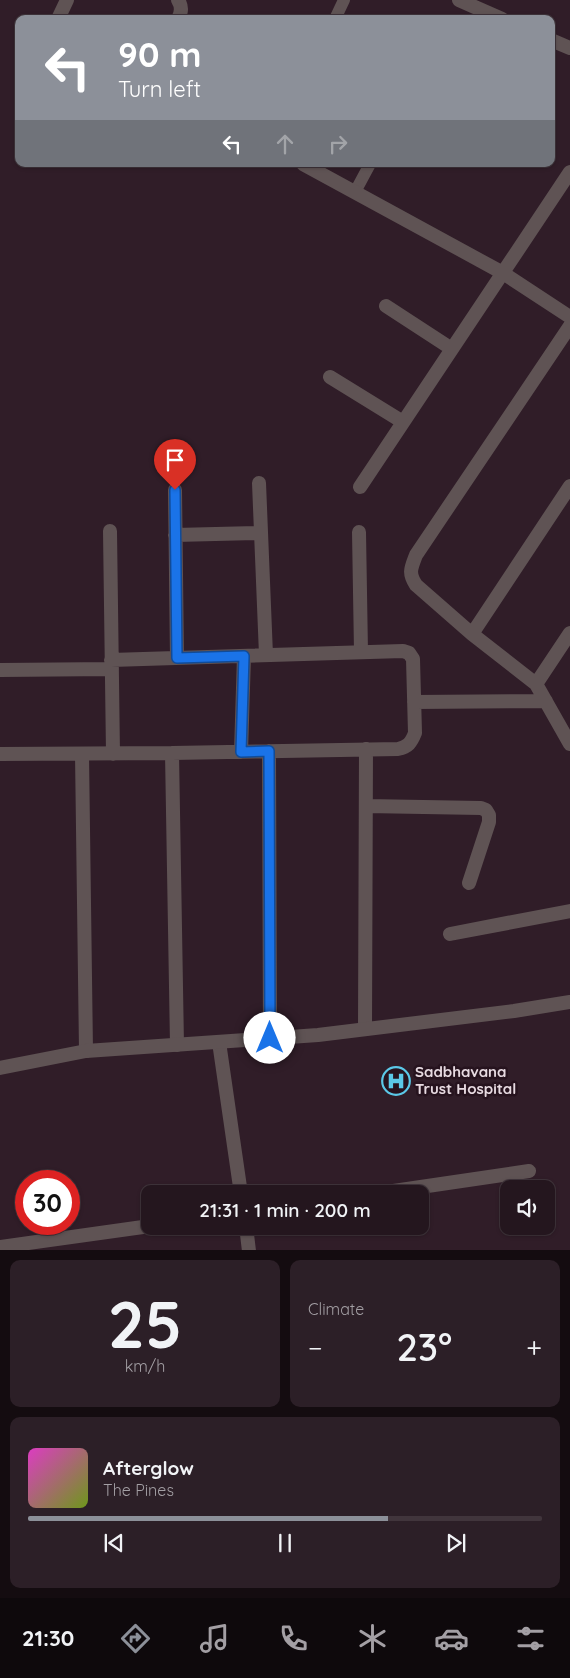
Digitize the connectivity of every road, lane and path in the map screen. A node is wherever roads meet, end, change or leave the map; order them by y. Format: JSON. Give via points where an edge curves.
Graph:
{"nodes":[{"id":1,"x":67,"y":0,"type":"edge"},
{"id":2,"x":178,"y":0,"type":"edge"},
{"id":3,"x":344,"y":0,"type":"edge"},
{"id":4,"x":459,"y":0,"type":"edge"},
{"id":5,"x":60,"y":15,"type":"edge"},
{"id":6,"x":180,"y":15,"type":"edge"},
{"id":7,"x":337,"y":15,"type":"edge"},
{"id":8,"x":493,"y":15,"type":"edge"},
{"id":9,"x":555,"y":42,"type":"edge"},
{"id":10,"x":570,"y":48,"type":"edge"},
{"id":11,"x":309,"y":167,"type":"edge"},
{"id":12,"x":368,"y":167,"type":"edge"},
{"id":13,"x":570,"y":172,"type":"edge"},
{"id":14,"x":355,"y":192,"type":"junction"},
{"id":15,"x":503,"y":273,"type":"junction"},
{"id":16,"x":386,"y":306,"type":"dead end"},
{"id":17,"x":570,"y":317,"type":"edge"},
{"id":18,"x":570,"y":326,"type":"edge"},
{"id":19,"x":452,"y":349,"type":"junction"},
{"id":20,"x":330,"y":377,"type":"dead end"},
{"id":21,"x":403,"y":422,"type":"junction"},
{"id":22,"x":259,"y":483,"type":"dead end"},
{"id":23,"x":360,"y":486,"type":"dead end"},
{"id":24,"x":570,"y":486,"type":"edge"},
{"id":25,"x":175,"y":490,"type":"dead end"},
{"id":26,"x":110,"y":531,"type":"dead end"},
{"id":27,"x":359,"y":532,"type":"dead end"},
{"id":28,"x":261,"y":533,"type":"junction"},
{"id":29,"x":176,"y":535,"type":"junction"},
{"id":30,"x":570,"y":632,"type":"edge"},
{"id":31,"x":472,"y":634,"type":"junction"},
{"id":32,"x":361,"y":652,"type":"junction"},
{"id":33,"x":266,"y":655,"type":"junction"},
{"id":34,"x":244,"y":656,"type":"junction"},
{"id":35,"x":177,"y":658,"type":"junction"},
{"id":36,"x":112,"y":664,"type":"junction"},
{"id":37,"x":0,"y":670,"type":"edge"},
{"id":38,"x":536,"y":684,"type":"junction"},
{"id":39,"x":546,"y":701,"type":"junction"},
{"id":40,"x":414,"y":702,"type":"junction"},
{"id":41,"x":566,"y":730,"type":"edge"},
{"id":42,"x":570,"y":744,"type":"edge"},
{"id":43,"x":366,"y":749,"type":"junction"},
{"id":44,"x":269,"y":751,"type":"junction"},
{"id":45,"x":241,"y":752,"type":"junction"},
{"id":46,"x":172,"y":753,"type":"junction"},
{"id":47,"x":0,"y":754,"type":"edge"},
{"id":48,"x":82,"y":754,"type":"junction"},
{"id":49,"x":113,"y":754,"type":"junction"},
{"id":50,"x":366,"y":806,"type":"junction"},
{"id":51,"x":470,"y":883,"type":"dead end"},
{"id":52,"x":570,"y":912,"type":"edge"},
{"id":53,"x":450,"y":934,"type":"dead end"},
{"id":54,"x":570,"y":1002,"type":"edge"},
{"id":55,"x":366,"y":1029,"type":"junction"},
{"id":56,"x":270,"y":1038,"type":"junction"},
{"id":57,"x":219,"y":1042,"type":"junction"},
{"id":58,"x":177,"y":1045,"type":"junction"},
{"id":59,"x":86,"y":1052,"type":"junction"},
{"id":60,"x":0,"y":1068,"type":"edge"},
{"id":61,"x":529,"y":1171,"type":"dead end"},
{"id":62,"x":240,"y":1185,"type":"edge"},
{"id":63,"x":429,"y":1186,"type":"edge"},
{"id":64,"x":141,"y":1227,"type":"edge"},
{"id":65,"x":247,"y":1235,"type":"edge"},
{"id":66,"x":0,"y":1247,"type":"edge"},
{"id":67,"x":249,"y":1250,"type":"edge"}],
"edges":[{"from":1,"to":5,"type":"street"},
{"from":2,"to":6,"type":"street"},
{"from":3,"to":7,"type":"lane"},
{"from":4,"to":8,"type":"street"},
{"from":9,"to":10,"type":"street"},
{"from":11,"to":14,"type":"street"},
{"from":12,"to":14,"type":"lane"},
{"from":13,"to":15,"type":"street"},
{"from":14,"to":15,"type":"street"},
{"from":15,"to":17,"type":"street"},
{"from":15,"to":19,"type":"street"},
{"from":16,"to":19,"type":"street"},
{"from":18,"to":31,"type":"street","via":[[411,567],[411,577],[416,585]]},
{"from":19,"to":21,"type":"street"},
{"from":20,"to":21,"type":"street"},
{"from":21,"to":23,"type":"street"},
{"from":22,"to":28,"type":"street"},
{"from":24,"to":31,"type":"street"},
{"from":25,"to":29,"type":"street"},
{"from":26,"to":36,"type":"street"},
{"from":27,"to":32,"type":"street"},
{"from":28,"to":29,"type":"street"},
{"from":28,"to":33,"type":"street"},
{"from":29,"to":35,"type":"street"},
{"from":30,"to":38,"type":"street"},
{"from":31,"to":38,"type":"street"},
{"from":32,"to":33,"type":"street"},
{"from":32,"to":40,"type":"street","via":[[409,653],[413,659]]},
{"from":33,"to":34,"type":"street"},
{"from":34,"to":35,"type":"street"},
{"from":34,"to":45,"type":"street"},
{"from":35,"to":36,"type":"street"},
{"from":36,"to":37,"type":"street"},
{"from":36,"to":49,"type":"street"},
{"from":38,"to":39,"type":"street"},
{"from":39,"to":40,"type":"street"},
{"from":39,"to":41,"type":"street"},
{"from":40,"to":43,"type":"street","via":[[415,733],[412,742],[398,749]]},
{"from":41,"to":42,"type":"street"},
{"from":43,"to":44,"type":"street"},
{"from":43,"to":50,"type":"street"},
{"from":44,"to":45,"type":"street"},
{"from":44,"to":56,"type":"street"},
{"from":45,"to":46,"type":"street"},
{"from":46,"to":49,"type":"street"},
{"from":46,"to":58,"type":"street"},
{"from":47,"to":48,"type":"street"},
{"from":48,"to":49,"type":"street"},
{"from":48,"to":59,"type":"street"},
{"from":50,"to":51,"type":"street","via":[[486,810],[489,822]]},
{"from":50,"to":55,"type":"street"},
{"from":52,"to":53,"type":"street"},
{"from":54,"to":55,"type":"street"},
{"from":55,"to":56,"type":"street"},
{"from":56,"to":57,"type":"street"},
{"from":57,"to":58,"type":"street"},
{"from":57,"to":62,"type":"street"},
{"from":58,"to":59,"type":"street"},
{"from":59,"to":60,"type":"street"},
{"from":61,"to":63,"type":"street"},
{"from":64,"to":66,"type":"street"},
{"from":65,"to":67,"type":"street"}]}
